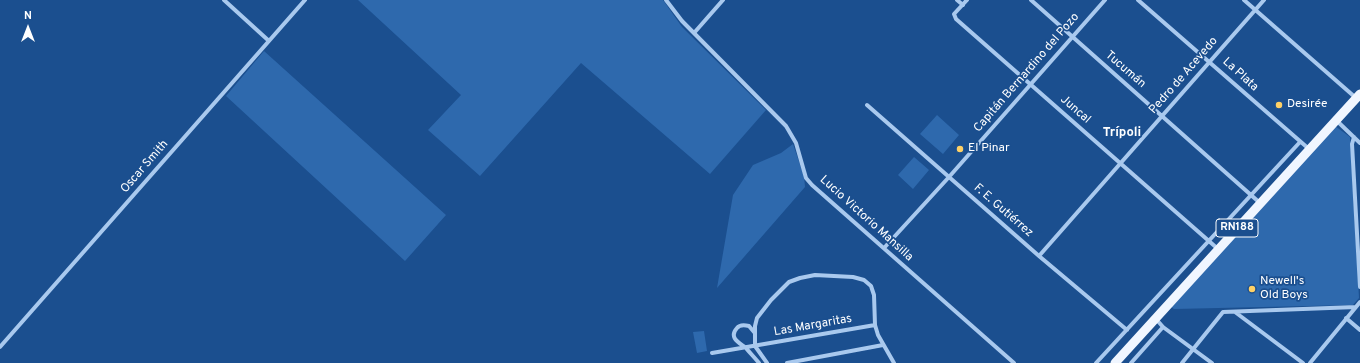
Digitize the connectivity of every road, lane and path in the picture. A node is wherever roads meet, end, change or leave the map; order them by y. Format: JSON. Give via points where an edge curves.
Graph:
{"nodes":[{"id":1,"x":224,"y":0,"type":"edge"},
{"id":2,"x":305,"y":0,"type":"edge"},
{"id":3,"x":666,"y":0,"type":"edge"},
{"id":4,"x":723,"y":0,"type":"edge"},
{"id":5,"x":957,"y":0,"type":"edge"},
{"id":6,"x":967,"y":0,"type":"edge"},
{"id":7,"x":1031,"y":0,"type":"edge"},
{"id":8,"x":1105,"y":0,"type":"edge"},
{"id":9,"x":1138,"y":0,"type":"edge"},
{"id":10,"x":1244,"y":0,"type":"edge"},
{"id":11,"x":1264,"y":0,"type":"edge"},
{"id":12,"x":963,"y":5,"type":"junction"},
{"id":13,"x":1255,"y":9,"type":"junction"},
{"id":14,"x":694,"y":33,"type":"junction"},
{"id":15,"x":1072,"y":37,"type":"junction"},
{"id":16,"x":269,"y":41,"type":"junction"},
{"id":17,"x":1210,"y":62,"type":"junction"},
{"id":18,"x":1031,"y":84,"type":"junction"},
{"id":19,"x":1358,"y":96,"type":"edge"},
{"id":20,"x":867,"y":105,"type":"dead end"},
{"id":21,"x":1162,"y":116,"type":"junction"},
{"id":22,"x":1336,"y":120,"type":"junction"},
{"id":23,"x":1354,"y":137,"type":"junction"},
{"id":24,"x":1300,"y":142,"type":"junction"},
{"id":25,"x":1360,"y":143,"type":"edge"},
{"id":26,"x":1309,"y":150,"type":"junction"},
{"id":27,"x":1121,"y":163,"type":"junction"},
{"id":28,"x":949,"y":177,"type":"junction"},
{"id":29,"x":1252,"y":196,"type":"junction"},
{"id":30,"x":1260,"y":203,"type":"junction"},
{"id":31,"x":1209,"y":241,"type":"junction"},
{"id":32,"x":884,"y":248,"type":"junction"},
{"id":33,"x":1218,"y":249,"type":"junction"},
{"id":34,"x":1039,"y":256,"type":"junction"},
{"id":35,"x":1360,"y":287,"type":"edge"},
{"id":36,"x":1360,"y":302,"type":"edge"},
{"id":37,"x":1356,"y":307,"type":"junction"},
{"id":38,"x":1234,"y":311,"type":"junction"},
{"id":39,"x":1346,"y":318,"type":"junction"},
{"id":40,"x":1155,"y":319,"type":"junction"},
{"id":41,"x":876,"y":325,"type":"junction"},
{"id":42,"x":1163,"y":327,"type":"junction"},
{"id":43,"x":1127,"y":330,"type":"junction"},
{"id":44,"x":1360,"y":330,"type":"edge"},
{"id":45,"x":755,"y":336,"type":"junction"},
{"id":46,"x":883,"y":345,"type":"junction"},
{"id":47,"x":743,"y":346,"type":"junction"},
{"id":48,"x":754,"y":346,"type":"junction"},
{"id":49,"x":0,"y":347,"type":"edge"},
{"id":50,"x":1193,"y":349,"type":"junction"},
{"id":51,"x":712,"y":354,"type":"dead end"},
{"id":52,"x":759,"y":363,"type":"edge"},
{"id":53,"x":767,"y":363,"type":"edge"},
{"id":54,"x":787,"y":363,"type":"edge"},
{"id":55,"x":894,"y":363,"type":"edge"},
{"id":56,"x":1014,"y":363,"type":"edge"},
{"id":57,"x":1096,"y":363,"type":"edge"},
{"id":58,"x":1115,"y":363,"type":"edge"},
{"id":59,"x":1131,"y":363,"type":"edge"},
{"id":60,"x":1182,"y":363,"type":"edge"},
{"id":61,"x":1212,"y":363,"type":"edge"},
{"id":62,"x":1303,"y":363,"type":"edge"},
{"id":63,"x":1310,"y":363,"type":"edge"}],
"edges":[{"from":1,"to":16,"type":"street"},
{"from":2,"to":16,"type":"street","name":"Oscar Smith"},
{"from":3,"to":14,"type":"street","name":"Lucio Victorio Mansilla"},
{"from":4,"to":14,"type":"street"},
{"from":5,"to":12,"type":"street"},
{"from":6,"to":12,"type":"street"},
{"from":7,"to":15,"type":"street","name":"Tucumán"},
{"from":8,"to":15,"type":"street","name":"Capitán Bernardino del Pozo"},
{"from":9,"to":17,"type":"street","name":"La Plata"},
{"from":10,"to":13,"type":"street"},
{"from":11,"to":13,"type":"street","name":"Pedro de Acevedo"},
{"from":12,"to":18,"type":"street","name":"Juncal","via":[[954,14],[956,19]]},
{"from":13,"to":17,"type":"street","name":"Pedro de Acevedo"},
{"from":13,"to":19,"type":"street"},
{"from":14,"to":32,"type":"street","name":"Lucio Victorio Mansilla","via":[[786,126],[796,143],[806,178],[812,185]]},
{"from":15,"to":18,"type":"street","name":"Capitán Bernardino del Pozo"},
{"from":15,"to":21,"type":"street","name":"Tucumán"},
{"from":16,"to":49,"type":"street","name":"Oscar Smith"},
{"from":17,"to":21,"type":"street","name":"Pedro de Acevedo"},
{"from":17,"to":24,"type":"street","name":"La Plata"},
{"from":18,"to":27,"type":"street","name":"Juncal"},
{"from":18,"to":28,"type":"street","name":"Capitán Bernardino del Pozo"},
{"from":19,"to":22,"type":"main road","number":"RN188"},
{"from":20,"to":28,"type":"street","name":"F. E. Gutiérrez"},
{"from":21,"to":27,"type":"street","name":"Pedro de Acevedo"},
{"from":21,"to":29,"type":"street","name":"Tucumán"},
{"from":22,"to":23,"type":"street"},
{"from":22,"to":26,"type":"main road","number":"RN188"},
{"from":23,"to":25,"type":"street"},
{"from":23,"to":35,"type":"street","via":[[1352,144]]},
{"from":24,"to":26,"type":"street","name":"La Plata"},
{"from":24,"to":29,"type":"street"},
{"from":26,"to":30,"type":"main road","number":"RN188"},
{"from":27,"to":31,"type":"street","name":"Juncal"},
{"from":27,"to":34,"type":"street","name":"Pedro de Acevedo"},
{"from":28,"to":32,"type":"street","name":"Capitán Bernardino del Pozo"},
{"from":28,"to":34,"type":"street","name":"F. E. Gutiérrez"},
{"from":29,"to":30,"type":"street","name":"Tucumán"},
{"from":29,"to":31,"type":"street"},
{"from":30,"to":33,"type":"main road","number":"RN188"},
{"from":31,"to":33,"type":"street","name":"Juncal"},
{"from":31,"to":43,"type":"street"},
{"from":32,"to":56,"type":"street","name":"Lucio Victorio Mansilla"},
{"from":33,"to":40,"type":"main road","number":"RN188"},
{"from":34,"to":43,"type":"street","name":"F. E. Gutiérrez"},
{"from":36,"to":37,"type":"street"},
{"from":37,"to":38,"type":"street"},
{"from":37,"to":39,"type":"street"},
{"from":38,"to":50,"type":"street","via":[[1223,312]]},
{"from":38,"to":62,"type":"street"},
{"from":39,"to":44,"type":"street"},
{"from":39,"to":63,"type":"street"},
{"from":40,"to":42,"type":"street"},
{"from":40,"to":58,"type":"main road","number":"RN188"},
{"from":41,"to":45,"type":"street","via":[[874,295],[871,286],[864,280],[847,276],[815,275],[789,282],[783,287],[760,312]]},
{"from":41,"to":46,"type":"street"},
{"from":41,"to":48,"type":"street","name":"Las Margaritas"},
{"from":42,"to":50,"type":"street"},
{"from":42,"to":59,"type":"street"},
{"from":43,"to":57,"type":"street"},
{"from":45,"to":47,"type":"street","via":[[750,344]]},
{"from":45,"to":47,"type":"street","via":[[752,328],[746,325],[736,328],[734,338]]},
{"from":45,"to":48,"type":"street"},
{"from":46,"to":54,"type":"street"},
{"from":46,"to":55,"type":"street"},
{"from":47,"to":48,"type":"street","name":"Las Margaritas"},
{"from":47,"to":51,"type":"street"},
{"from":47,"to":52,"type":"street"},
{"from":48,"to":53,"type":"street"},
{"from":50,"to":60,"type":"street"},
{"from":50,"to":61,"type":"street"}]}
